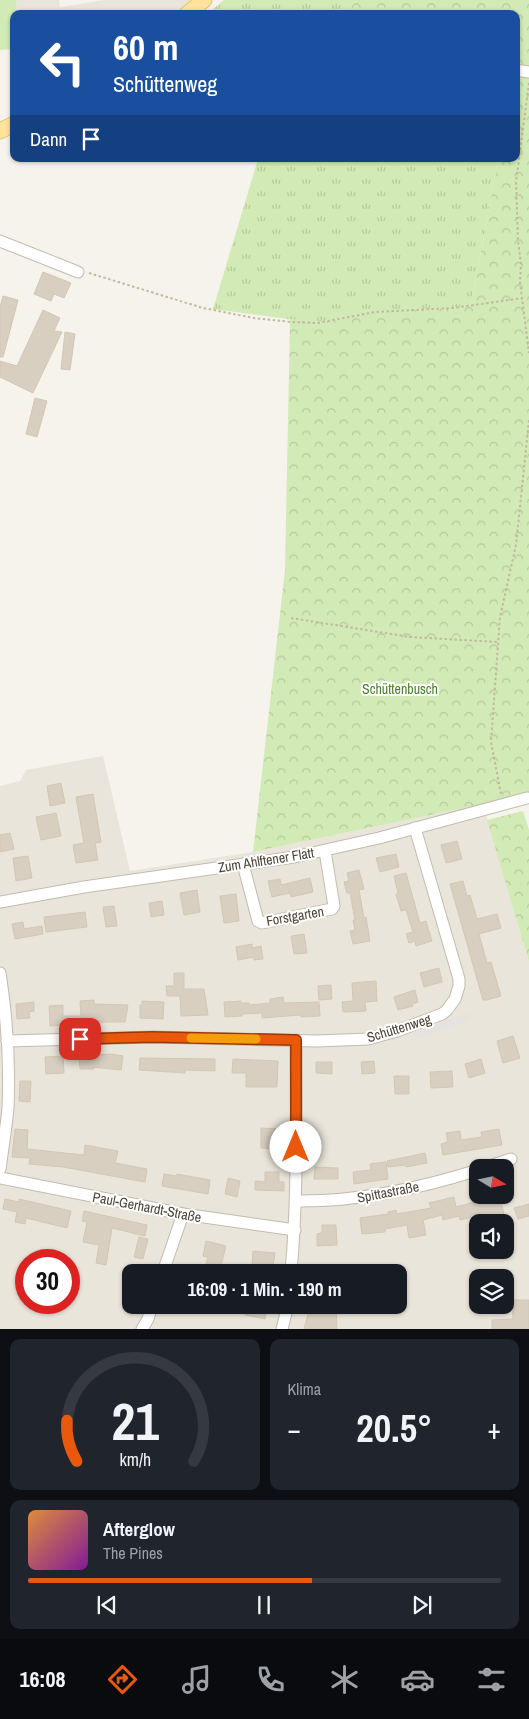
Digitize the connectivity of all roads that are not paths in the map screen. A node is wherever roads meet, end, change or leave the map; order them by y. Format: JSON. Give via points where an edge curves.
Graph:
{"nodes":[{"id":1,"x":204,"y":0,"type":"edge"},
{"id":2,"x":192,"y":10,"type":"edge"},
{"id":3,"x":0,"y":241,"type":"edge"},
{"id":4,"x":78,"y":272,"type":"road end"},
{"id":5,"x":528,"y":798,"type":"dead end"},
{"id":6,"x":415,"y":828,"type":"junction"},
{"id":7,"x":325,"y":851,"type":"junction"},
{"id":8,"x":243,"y":864,"type":"junction"},
{"id":9,"x":0,"y":902,"type":"edge"},
{"id":10,"x":0,"y":973,"type":"edge"},
{"id":11,"x":296,"y":1040,"type":"junction"},
{"id":12,"x":5,"y":1046,"type":"edge"},
{"id":13,"x":0,"y":1169,"type":"edge"},
{"id":14,"x":469,"y":1173,"type":"edge"},
{"id":15,"x":0,"y":1178,"type":"edge"},
{"id":16,"x":296,"y":1201,"type":"junction"},
{"id":17,"x":183,"y":1214,"type":"junction"},
{"id":18,"x":295,"y":1230,"type":"junction"},
{"id":19,"x":166,"y":1264,"type":"edge"},
{"id":20,"x":292,"y":1264,"type":"edge"},
{"id":21,"x":149,"y":1314,"type":"edge"},
{"id":22,"x":286,"y":1314,"type":"edge"},
{"id":23,"x":142,"y":1329,"type":"edge"},
{"id":24,"x":282,"y":1329,"type":"edge"}],
"edges":[{"from":1,"to":2,"type":"main road"},
{"from":3,"to":4,"type":"street"},
{"from":5,"to":6,"type":"street","name":"Zum Ahlftener Flatt"},
{"from":6,"to":7,"type":"street","name":"Zum Ahlftener Flatt"},
{"from":6,"to":11,"type":"street","name":"Schüttenweg","via":[[457,972],[459,986],[455,999],[436,1017],[380,1036],[337,1041]]},
{"from":7,"to":8,"type":"street","name":"Zum Ahlftener Flatt"},
{"from":7,"to":8,"type":"street","name":"Forstgarten","via":[[332,909],[262,923],[258,921]]},
{"from":8,"to":9,"type":"street","name":"Zum Ahlftener Flatt"},
{"from":10,"to":12,"type":"street","via":[[5,1009]]},
{"from":11,"to":12,"type":"street","name":"Schüttenweg","via":[[152,1037]]},
{"from":11,"to":16,"type":"street"},
{"from":12,"to":13,"type":"street","via":[[8,1109]]},
{"from":14,"to":16,"type":"street","name":"Spittastraße","via":[[383,1195]]},
{"from":15,"to":17,"type":"street","name":"Paul-Gerhardt-Straße"},
{"from":16,"to":18,"type":"street"},
{"from":17,"to":18,"type":"street","name":"Paul-Gerhardt-Straße"},
{"from":17,"to":19,"type":"street"},
{"from":18,"to":20,"type":"street"},
{"from":21,"to":23,"type":"street"},
{"from":22,"to":24,"type":"street"}]}
